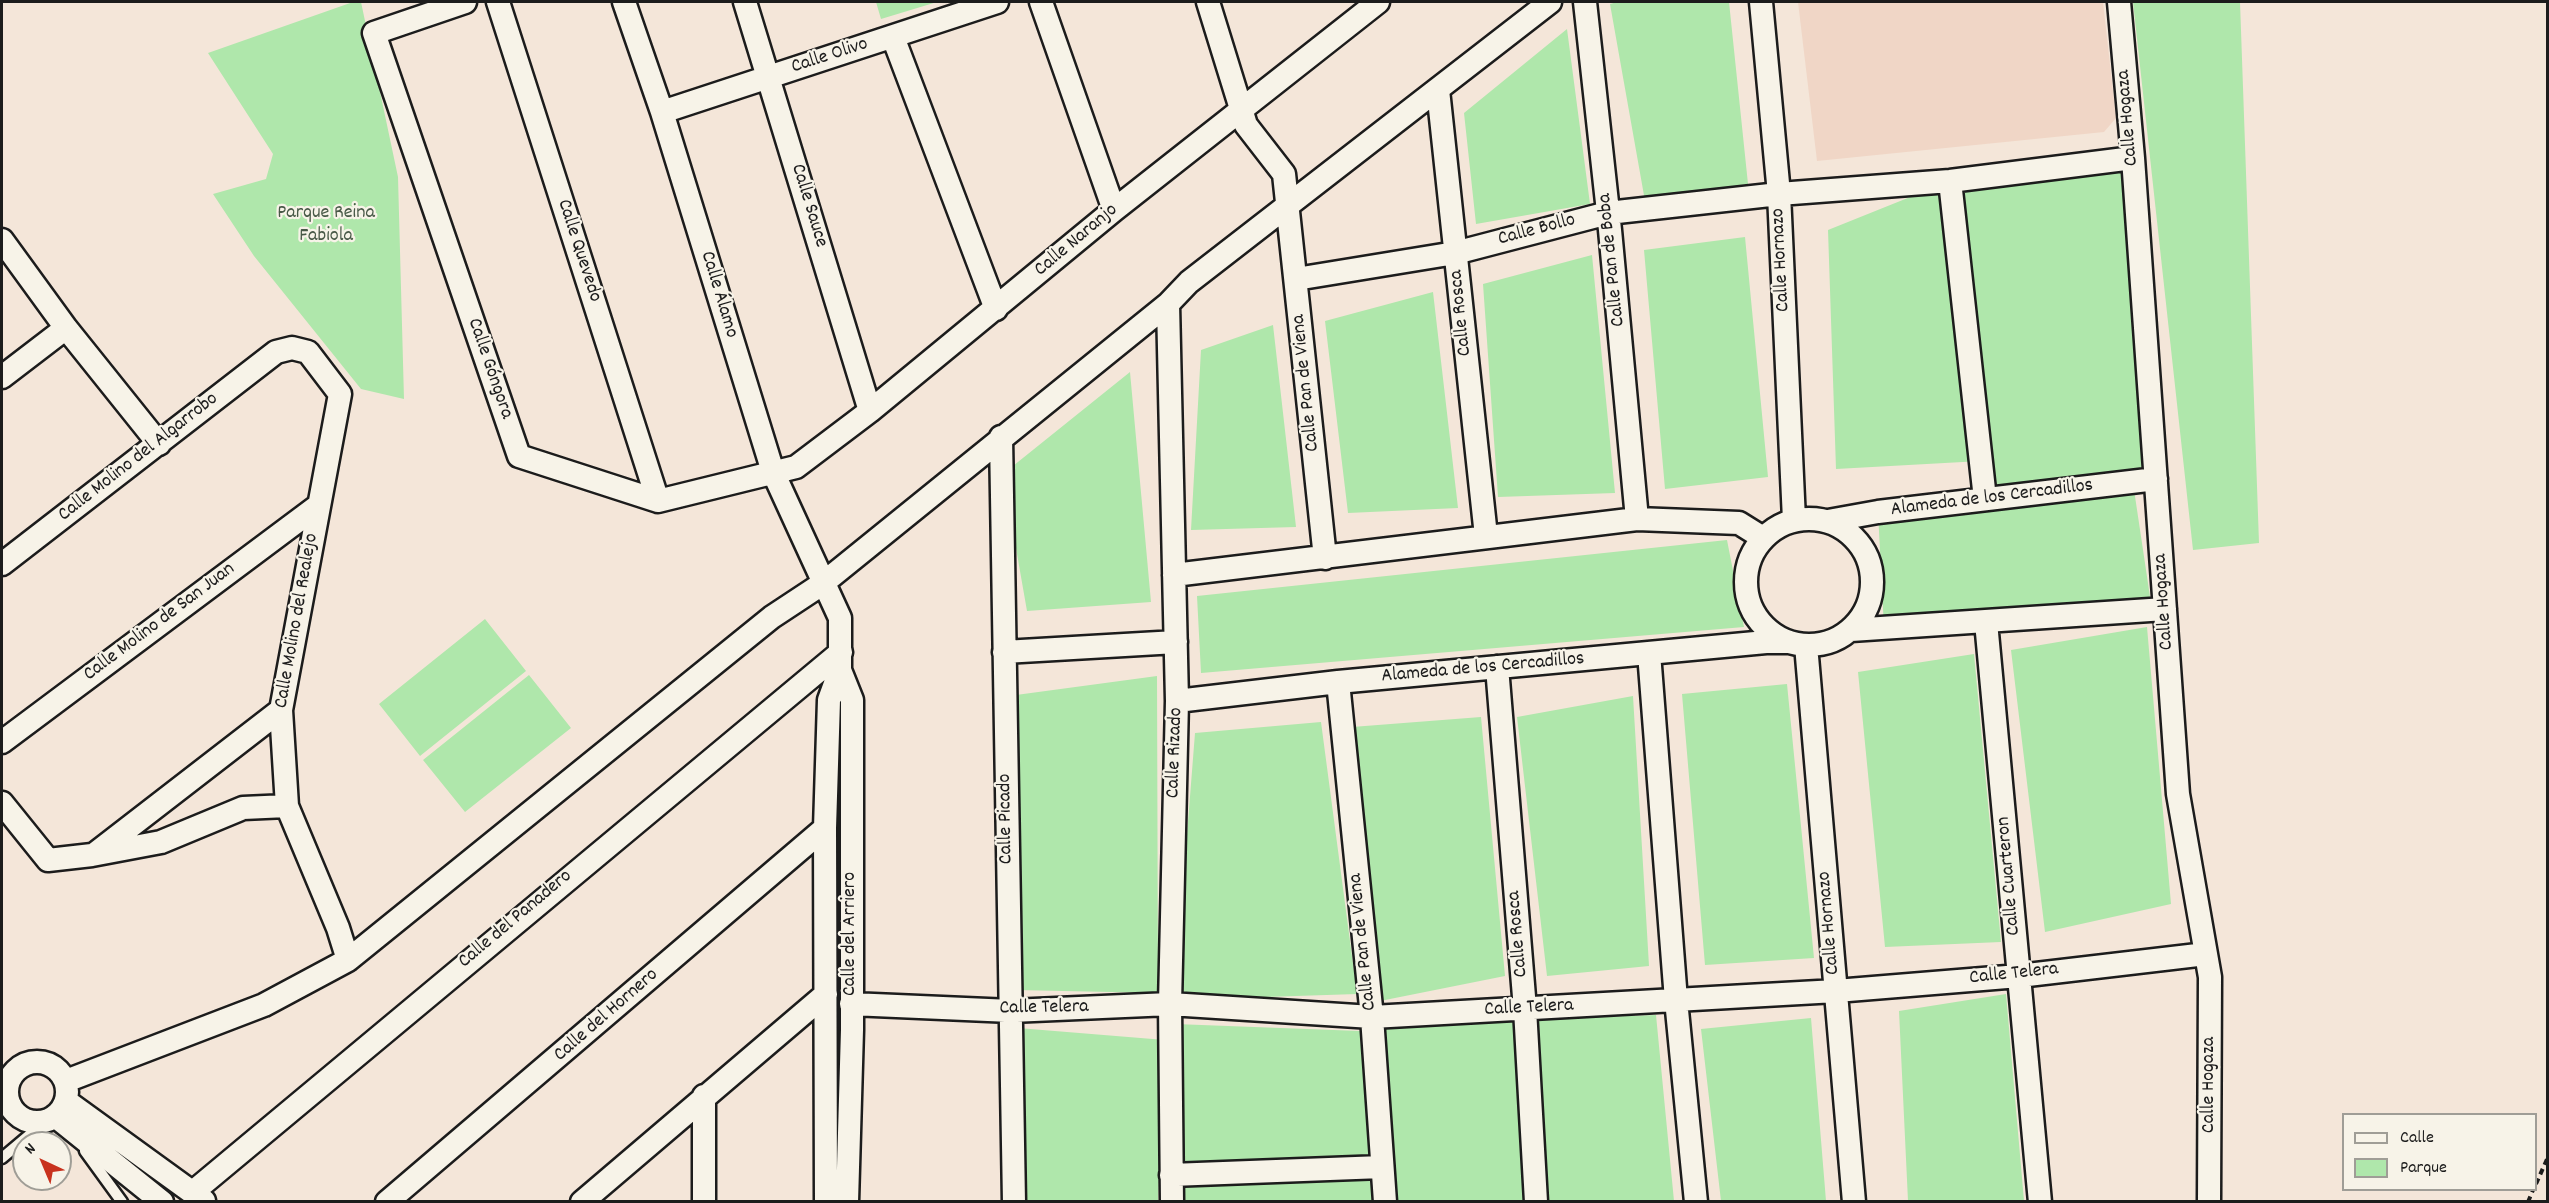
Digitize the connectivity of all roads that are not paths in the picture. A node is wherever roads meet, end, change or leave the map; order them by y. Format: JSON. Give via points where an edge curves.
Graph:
{"nodes":[{"id":1,"x":465,"y":2,"type":"edge"},
{"id":2,"x":498,"y":2,"type":"edge"},
{"id":3,"x":624,"y":2,"type":"edge"},
{"id":4,"x":745,"y":2,"type":"edge"},
{"id":5,"x":997,"y":2,"type":"edge"},
{"id":6,"x":1041,"y":2,"type":"edge"},
{"id":7,"x":1208,"y":2,"type":"edge"},
{"id":8,"x":1378,"y":2,"type":"edge"},
{"id":9,"x":1550,"y":2,"type":"edge"},
{"id":10,"x":1585,"y":2,"type":"edge"},
{"id":11,"x":1761,"y":2,"type":"edge"},
{"id":12,"x":2119,"y":2,"type":"edge"},
{"id":13,"x":893,"y":37,"type":"junction"},
{"id":14,"x":770,"y":76,"type":"junction"},
{"id":15,"x":1438,"y":90,"type":"junction"},
{"id":16,"x":1242,"y":108,"type":"junction"},
{"id":17,"x":662,"y":112,"type":"junction"},
{"id":18,"x":2133,"y":159,"type":"junction"},
{"id":19,"x":1950,"y":181,"type":"junction"},
{"id":20,"x":1779,"y":194,"type":"junction"},
{"id":21,"x":1288,"y":207,"type":"junction"},
{"id":22,"x":1114,"y":210,"type":"junction"},
{"id":23,"x":1608,"y":213,"type":"junction"},
{"id":24,"x":2,"y":240,"type":"edge"},
{"id":25,"x":1455,"y":253,"type":"junction"},
{"id":26,"x":1296,"y":279,"type":"junction"},
{"id":27,"x":1168,"y":304,"type":"junction"},
{"id":28,"x":996,"y":309,"type":"junction"},
{"id":29,"x":66,"y":328,"type":"junction"},
{"id":30,"x":276,"y":352,"type":"joint"},
{"id":31,"x":2,"y":377,"type":"edge"},
{"id":32,"x":870,"y":411,"type":"junction"},
{"id":33,"x":1001,"y":437,"type":"junction"},
{"id":34,"x":159,"y":444,"type":"junction"},
{"id":35,"x":773,"y":472,"type":"junction"},
{"id":36,"x":2156,"y":479,"type":"junction"},
{"id":37,"x":1986,"y":499,"type":"junction"},
{"id":38,"x":658,"y":501,"type":"junction"},
{"id":39,"x":319,"y":505,"type":"junction"},
{"id":40,"x":1637,"y":519,"type":"junction"},
{"id":41,"x":1794,"y":520,"type":"junction"},
{"id":42,"x":1828,"y":521,"type":"junction"},
{"id":43,"x":1486,"y":536,"type":"junction"},
{"id":44,"x":1763,"y":538,"type":"junction"},
{"id":45,"x":1325,"y":558,"type":"junction"},
{"id":46,"x":2,"y":564,"type":"edge"},
{"id":47,"x":1174,"y":575,"type":"junction"},
{"id":48,"x":822,"y":584,"type":"junction"},
{"id":49,"x":2165,"y":609,"type":"junction"},
{"id":50,"x":1986,"y":622,"type":"junction"},
{"id":51,"x":1851,"y":630,"type":"junction"},
{"id":52,"x":1176,"y":642,"type":"junction"},
{"id":53,"x":1797,"y":644,"type":"junction"},
{"id":54,"x":1004,"y":652,"type":"junction"},
{"id":55,"x":1649,"y":653,"type":"junction"},
{"id":56,"x":841,"y":661,"type":"junction"},
{"id":57,"x":1497,"y":667,"type":"junction"},
{"id":58,"x":1338,"y":682,"type":"junction"},
{"id":59,"x":1177,"y":700,"type":"junction"},
{"id":60,"x":280,"y":710,"type":"junction"},
{"id":61,"x":2,"y":742,"type":"edge"},
{"id":62,"x":2,"y":803,"type":"edge"},
{"id":63,"x":287,"y":806,"type":"junction"},
{"id":64,"x":825,"y":828,"type":"junction"},
{"id":65,"x":92,"y":855,"type":"junction"},
{"id":66,"x":2206,"y":954,"type":"junction"},
{"id":67,"x":348,"y":960,"type":"junction"},
{"id":68,"x":2019,"y":976,"type":"junction"},
{"id":69,"x":1836,"y":991,"type":"junction"},
{"id":70,"x":826,"y":994,"type":"junction"},
{"id":71,"x":1676,"y":1000,"type":"junction"},
{"id":72,"x":851,"y":1004,"type":"junction"},
{"id":73,"x":1170,"y":1005,"type":"junction"},
{"id":74,"x":1525,"y":1009,"type":"junction"},
{"id":75,"x":1011,"y":1011,"type":"junction"},
{"id":76,"x":1372,"y":1017,"type":"junction"},
{"id":77,"x":5,"y":1086,"type":"edge"},
{"id":78,"x":704,"y":1096,"type":"junction"},
{"id":79,"x":60,"y":1109,"type":"junction"},
{"id":80,"x":2,"y":1158,"type":"edge"},
{"id":81,"x":1382,"y":1167,"type":"junction"},
{"id":82,"x":1171,"y":1174,"type":"junction"},
{"id":83,"x":199,"y":1197,"type":"edge"},
{"id":84,"x":122,"y":1202,"type":"edge"},
{"id":85,"x":162,"y":1202,"type":"edge"},
{"id":86,"x":387,"y":1202,"type":"edge"},
{"id":87,"x":582,"y":1202,"type":"edge"},
{"id":88,"x":704,"y":1202,"type":"edge"},
{"id":89,"x":826,"y":1202,"type":"edge"},
{"id":90,"x":848,"y":1202,"type":"edge"},
{"id":91,"x":1014,"y":1202,"type":"edge"},
{"id":92,"x":1172,"y":1202,"type":"edge"},
{"id":93,"x":1384,"y":1202,"type":"edge"},
{"id":94,"x":1536,"y":1202,"type":"edge"},
{"id":95,"x":1696,"y":1202,"type":"edge"},
{"id":96,"x":1854,"y":1202,"type":"edge"},
{"id":97,"x":2040,"y":1202,"type":"edge"},
{"id":98,"x":2209,"y":1202,"type":"edge"}],
"edges":[{"from":1,"to":38,"type":"street","name":"Calle Góngora","via":[[374,33],[519,456]]},
{"from":2,"to":38,"type":"street","name":"Calle Quevedo"},
{"from":3,"to":17,"type":"street","name":"Calle Álamo"},
{"from":4,"to":14,"type":"street","name":"Calle Sauce"},
{"from":5,"to":13,"type":"street","name":"Calle Olivo"},
{"from":6,"to":22,"type":"street"},
{"from":7,"to":16,"type":"street","name":"Calle Pan de Viena"},
{"from":8,"to":16,"type":"street","name":"Calle Naranjo"},
{"from":9,"to":15,"type":"street"},
{"from":10,"to":23,"type":"street","name":"Calle Pan de Boba"},
{"from":11,"to":20,"type":"street","name":"Calle Hornazo"},
{"from":12,"to":18,"type":"street","name":"Calle Hogaza"},
{"from":13,"to":14,"type":"street","name":"Calle Olivo"},
{"from":13,"to":28,"type":"street"},
{"from":14,"to":17,"type":"street","name":"Calle Olivo"},
{"from":14,"to":32,"type":"street","name":"Calle Sauce"},
{"from":15,"to":21,"type":"street"},
{"from":15,"to":25,"type":"street","name":"Calle Rosca"},
{"from":16,"to":21,"type":"street","name":"Calle Pan de Viena","via":[[1246,125],[1284,174]]},
{"from":16,"to":22,"type":"street","name":"Calle Naranjo"},
{"from":17,"to":35,"type":"street","name":"Calle Álamo"},
{"from":18,"to":19,"type":"street","name":"Calle Bollo"},
{"from":18,"to":36,"type":"street","name":"Calle Hogaza"},
{"from":19,"to":20,"type":"street","name":"Calle Bollo"},
{"from":19,"to":37,"type":"street"},
{"from":20,"to":23,"type":"street","name":"Calle Bollo"},
{"from":20,"to":41,"type":"street","name":"Calle Hornazo"},
{"from":21,"to":26,"type":"street","name":"Calle Pan de Viena"},
{"from":21,"to":27,"type":"street","via":[[1190,282]]},
{"from":22,"to":28,"type":"street","name":"Calle Naranjo"},
{"from":23,"to":25,"type":"street","name":"Calle Bollo"},
{"from":23,"to":40,"type":"street","name":"Calle Pan de Boba"},
{"from":24,"to":29,"type":"street"},
{"from":25,"to":26,"type":"street","name":"Calle Bollo"},
{"from":25,"to":43,"type":"street","name":"Calle Rosca"},
{"from":26,"to":45,"type":"street","name":"Calle Pan de Viena"},
{"from":27,"to":33,"type":"street"},
{"from":27,"to":47,"type":"street","name":"Calle Rizado"},
{"from":28,"to":32,"type":"street","name":"Calle Naranjo"},
{"from":29,"to":31,"type":"street"},
{"from":29,"to":34,"type":"street"},
{"from":30,"to":34,"type":"street","name":"Calle Molino del Algarrobo"},
{"from":30,"to":39,"type":"street","name":"Calle Molino del Realejo","via":[[292,348],[308,352],[340,394]]},
{"from":32,"to":35,"type":"street","name":"Calle Naranjo","via":[[796,467]]},
{"from":33,"to":48,"type":"street"},
{"from":33,"to":54,"type":"street","name":"Calle Picado"},
{"from":34,"to":46,"type":"street","name":"Calle Molino del Algarrobo"},
{"from":35,"to":38,"type":"street"},
{"from":35,"to":48,"type":"street","name":"Calle Álamo"},
{"from":36,"to":37,"type":"street","name":"Alameda de los Cercadillos"},
{"from":36,"to":49,"type":"street","name":"Calle Hogaza"},
{"from":37,"to":42,"type":"street","name":"Alameda de los Cercadillos"},
{"from":39,"to":60,"type":"street","name":"Calle Molino del Realejo"},
{"from":39,"to":61,"type":"street","name":"Calle Molino de San Juan"},
{"from":40,"to":43,"type":"street"},
{"from":40,"to":44,"type":"street","via":[[1739,523]]},
{"from":41,"to":42,"type":"street"},
{"from":41,"to":44,"type":"street"},
{"from":42,"to":51,"type":"street","via":[[1855,537],[1871,567],[1872,590],[1865,613]]},
{"from":43,"to":45,"type":"street"},
{"from":44,"to":53,"type":"street","via":[[1748,568],[1748,600],[1755,617],[1771,633]]},
{"from":45,"to":47,"type":"street"},
{"from":47,"to":52,"type":"street","name":"Calle Rizado"},
{"from":48,"to":56,"type":"street","name":"Calle del Arriero","via":[[840,618]]},
{"from":48,"to":67,"type":"street","via":[[772,617]]},
{"from":49,"to":50,"type":"street"},
{"from":49,"to":66,"type":"street","name":"Calle Hogaza","via":[[2178,794]]},
{"from":50,"to":51,"type":"street"},
{"from":50,"to":68,"type":"street","name":"Calle Cuarteron"},
{"from":51,"to":53,"type":"street","via":[[1828,643]]},
{"from":52,"to":54,"type":"street"},
{"from":52,"to":59,"type":"street","name":"Calle Rizado"},
{"from":53,"to":55,"type":"street","name":"Alameda de los Cercadillos"},
{"from":53,"to":69,"type":"street","name":"Calle Hornazo"},
{"from":54,"to":75,"type":"street","name":"Calle Picado"},
{"from":55,"to":57,"type":"street","name":"Alameda de los Cercadillos"},
{"from":55,"to":71,"type":"street"},
{"from":56,"to":64,"type":"street","name":"Calle del Arriero","via":[[829,700]]},
{"from":56,"to":72,"type":"street","name":"Calle del Arriero","via":[[852,700]]},
{"from":56,"to":83,"type":"street","name":"Calle del Panadero"},
{"from":57,"to":58,"type":"street","name":"Alameda de los Cercadillos"},
{"from":57,"to":74,"type":"street","name":"Calle Rosca"},
{"from":58,"to":59,"type":"street","name":"Alameda de los Cercadillos"},
{"from":58,"to":76,"type":"street","name":"Calle Pan de Viena"},
{"from":59,"to":73,"type":"street","name":"Calle Rizado"},
{"from":60,"to":63,"type":"street","name":"Calle Molino del Realejo"},
{"from":60,"to":65,"type":"street"},
{"from":62,"to":65,"type":"street","via":[[48,860]]},
{"from":63,"to":65,"type":"street","via":[[243,808],[161,842]]},
{"from":63,"to":67,"type":"street","name":"Calle Molino del Realejo"},
{"from":64,"to":70,"type":"street","name":"Calle del Arriero"},
{"from":64,"to":86,"type":"street","name":"Calle del Hornero"},
{"from":66,"to":68,"type":"street","name":"Calle Telera"},
{"from":66,"to":98,"type":"street","name":"Calle Hogaza","via":[[2210,977]]},
{"from":67,"to":79,"type":"street"},
{"from":68,"to":69,"type":"street","name":"Calle Telera"},
{"from":68,"to":97,"type":"street","name":"Calle Cuarteron"},
{"from":69,"to":71,"type":"street","name":"Calle Telera"},
{"from":69,"to":96,"type":"street","name":"Calle Hornazo"},
{"from":70,"to":78,"type":"street"},
{"from":70,"to":89,"type":"street","name":"Calle del Arriero"},
{"from":71,"to":74,"type":"street","name":"Calle Telera"},
{"from":71,"to":95,"type":"street"},
{"from":72,"to":75,"type":"street","name":"Calle Telera"},
{"from":72,"to":90,"type":"street","name":"Calle del Arriero"},
{"from":73,"to":75,"type":"street","name":"Calle Telera"},
{"from":73,"to":76,"type":"street","name":"Calle Telera"},
{"from":73,"to":82,"type":"street","name":"Calle Rizado"},
{"from":74,"to":76,"type":"street","name":"Calle Telera"},
{"from":74,"to":94,"type":"street","name":"Calle Rosca"},
{"from":75,"to":91,"type":"street","name":"Calle Picado"},
{"from":76,"to":81,"type":"street","name":"Calle Pan de Viena"},
{"from":77,"to":79,"type":"street","via":[[18,1115],[27,1120]]},
{"from":77,"to":79,"type":"street","via":[[24,1064],[34,1061],[54,1066]]},
{"from":78,"to":87,"type":"street"},
{"from":78,"to":88,"type":"street"},
{"from":79,"to":80,"type":"lane"},
{"from":79,"to":83,"type":"street"},
{"from":79,"to":84,"type":"lane"},
{"from":79,"to":85,"type":"street"},
{"from":81,"to":82,"type":"street"},
{"from":81,"to":93,"type":"street","name":"Calle Pan de Viena"},
{"from":82,"to":92,"type":"street","name":"Calle Rizado"}]}
